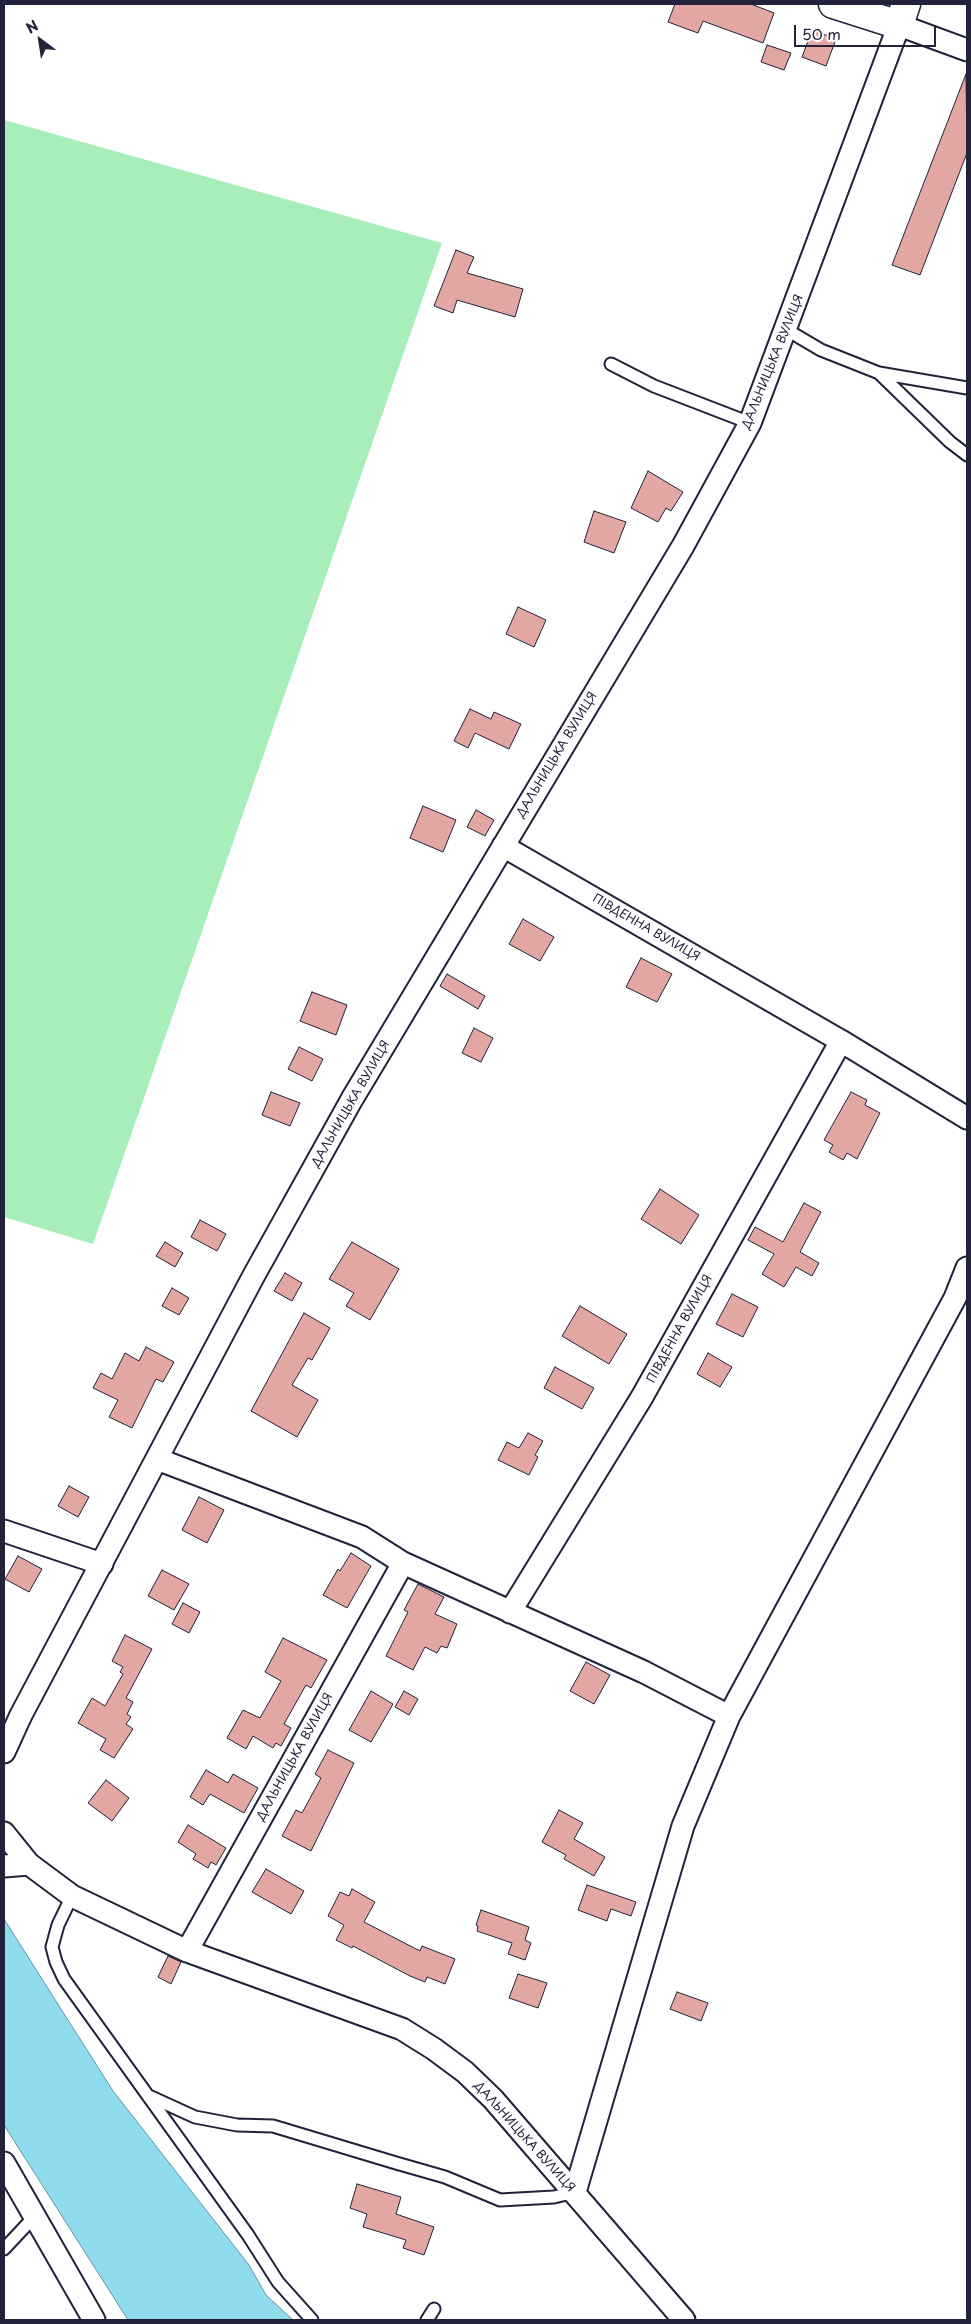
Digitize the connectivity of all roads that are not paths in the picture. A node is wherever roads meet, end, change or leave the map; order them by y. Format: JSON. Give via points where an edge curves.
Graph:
{"nodes":[{"id":1,"x":834,"y":4,"type":"edge"},
{"id":2,"x":902,"y":14,"type":"edge"},
{"id":3,"x":967,"y":50,"type":"edge"},
{"id":4,"x":787,"y":330,"type":"junction"},
{"id":5,"x":611,"y":364,"type":"dead end"},
{"id":6,"x":879,"y":373,"type":"junction"},
{"id":7,"x":967,"y":388,"type":"edge"},
{"id":8,"x":750,"y":423,"type":"junction"},
{"id":9,"x":967,"y":455,"type":"edge"},
{"id":10,"x":503,"y":846,"type":"junction"},
{"id":11,"x":841,"y":1041,"type":"junction"},
{"id":12,"x":967,"y":1118,"type":"edge"},
{"id":13,"x":967,"y":1268,"type":"edge"},
{"id":14,"x":157,"y":1459,"type":"junction"},
{"id":15,"x":4,"y":1530,"type":"edge"},
{"id":16,"x":403,"y":1563,"type":"junction"},
{"id":17,"x":102,"y":1564,"type":"junction"},
{"id":18,"x":510,"y":1612,"type":"junction"},
{"id":19,"x":729,"y":1716,"type":"junction"},
{"id":20,"x":4,"y":1752,"type":"edge"},
{"id":21,"x":4,"y":1834,"type":"edge"},
{"id":22,"x":29,"y":1864,"type":"junction"},
{"id":23,"x":4,"y":1866,"type":"edge"},
{"id":24,"x":72,"y":1896,"type":"junction"},
{"id":25,"x":187,"y":1951,"type":"junction"},
{"id":26,"x":147,"y":2095,"type":"junction"},
{"id":27,"x":4,"y":2163,"type":"edge"},
{"id":28,"x":575,"y":2192,"type":"junction"},
{"id":29,"x":34,"y":2217,"type":"junction"},
{"id":30,"x":4,"y":2249,"type":"edge"},
{"id":31,"x":434,"y":2310,"type":"dead end"},
{"id":32,"x":94,"y":2320,"type":"edge"},
{"id":33,"x":312,"y":2320,"type":"edge"},
{"id":34,"x":427,"y":2320,"type":"edge"},
{"id":35,"x":684,"y":2320,"type":"edge"}],
"edges":[{"from":1,"to":2,"type":"street"},
{"from":2,"to":3,"type":"street"},
{"from":2,"to":4,"type":"street","name":"ДАЛЬНИЦЬКА ВУЛИЦЯ"},
{"from":4,"to":6,"type":"lane","via":[[821,350]]},
{"from":4,"to":8,"type":"street","name":"ДАЛЬНИЦЬКА ВУЛИЦЯ"},
{"from":5,"to":8,"type":"lane","via":[[654,386]]},
{"from":6,"to":7,"type":"lane"},
{"from":6,"to":9,"type":"lane"},
{"from":8,"to":10,"type":"street","name":"ДАЛЬНИЦЬКА ВУЛИЦЯ","via":[[683,546]]},
{"from":10,"to":11,"type":"street","name":"ПІВДЕННА ВУЛИЦЯ"},
{"from":10,"to":14,"type":"street","name":"ДАЛЬНИЦЬКА ВУЛИЦЯ","via":[[352,1099]]},
{"from":11,"to":12,"type":"street","name":"ПІВДЕННА ВУЛИЦЯ"},
{"from":11,"to":18,"type":"street","name":"ПІВДЕННА ВУЛИЦЯ","via":[[642,1397]]},
{"from":13,"to":19,"type":"street","via":[[955,1298]]},
{"from":14,"to":16,"type":"street","via":[[362,1537]]},
{"from":14,"to":17,"type":"street","name":"ДАЛЬНИЦЬКА ВУЛИЦЯ"},
{"from":15,"to":17,"type":"street"},
{"from":16,"to":18,"type":"street"},
{"from":16,"to":25,"type":"street","name":"ДАЛЬНИЦЬКА ВУЛИЦЯ"},
{"from":17,"to":20,"type":"street","name":"ДАЛЬНИЦЬКА ВУЛИЦЯ"},
{"from":18,"to":19,"type":"street","via":[[644,1672]]},
{"from":19,"to":28,"type":"street","via":[[683,1826]]},
{"from":21,"to":22,"type":"street","name":"ДАЛЬНИЦЬКА ВУЛИЦЯ"},
{"from":22,"to":23,"type":"street"},
{"from":22,"to":24,"type":"street","name":"ДАЛЬНИЦЬКА ВУЛИЦЯ"},
{"from":24,"to":25,"type":"street","name":"ДАЛЬНИЦЬКА ВУЛИЦЯ"},
{"from":24,"to":26,"type":"lane","via":[[52,1947],[56,1962],[64,1979]]},
{"from":25,"to":28,"type":"street","name":"ДАЛЬНИЦЬКА ВУЛИЦЯ","via":[[402,2029],[465,2072]]},
{"from":26,"to":28,"type":"lane","via":[[195,2117],[237,2125],[273,2126],[445,2178],[500,2200],[554,2197]]},
{"from":26,"to":33,"type":"lane","via":[[278,2282]]},
{"from":27,"to":29,"type":"street"},
{"from":28,"to":35,"type":"street","name":"ДАЛЬНИЦЬКА ВУЛИЦЯ"},
{"from":29,"to":30,"type":"lane"},
{"from":29,"to":32,"type":"street"},
{"from":31,"to":34,"type":"lane"}]}
